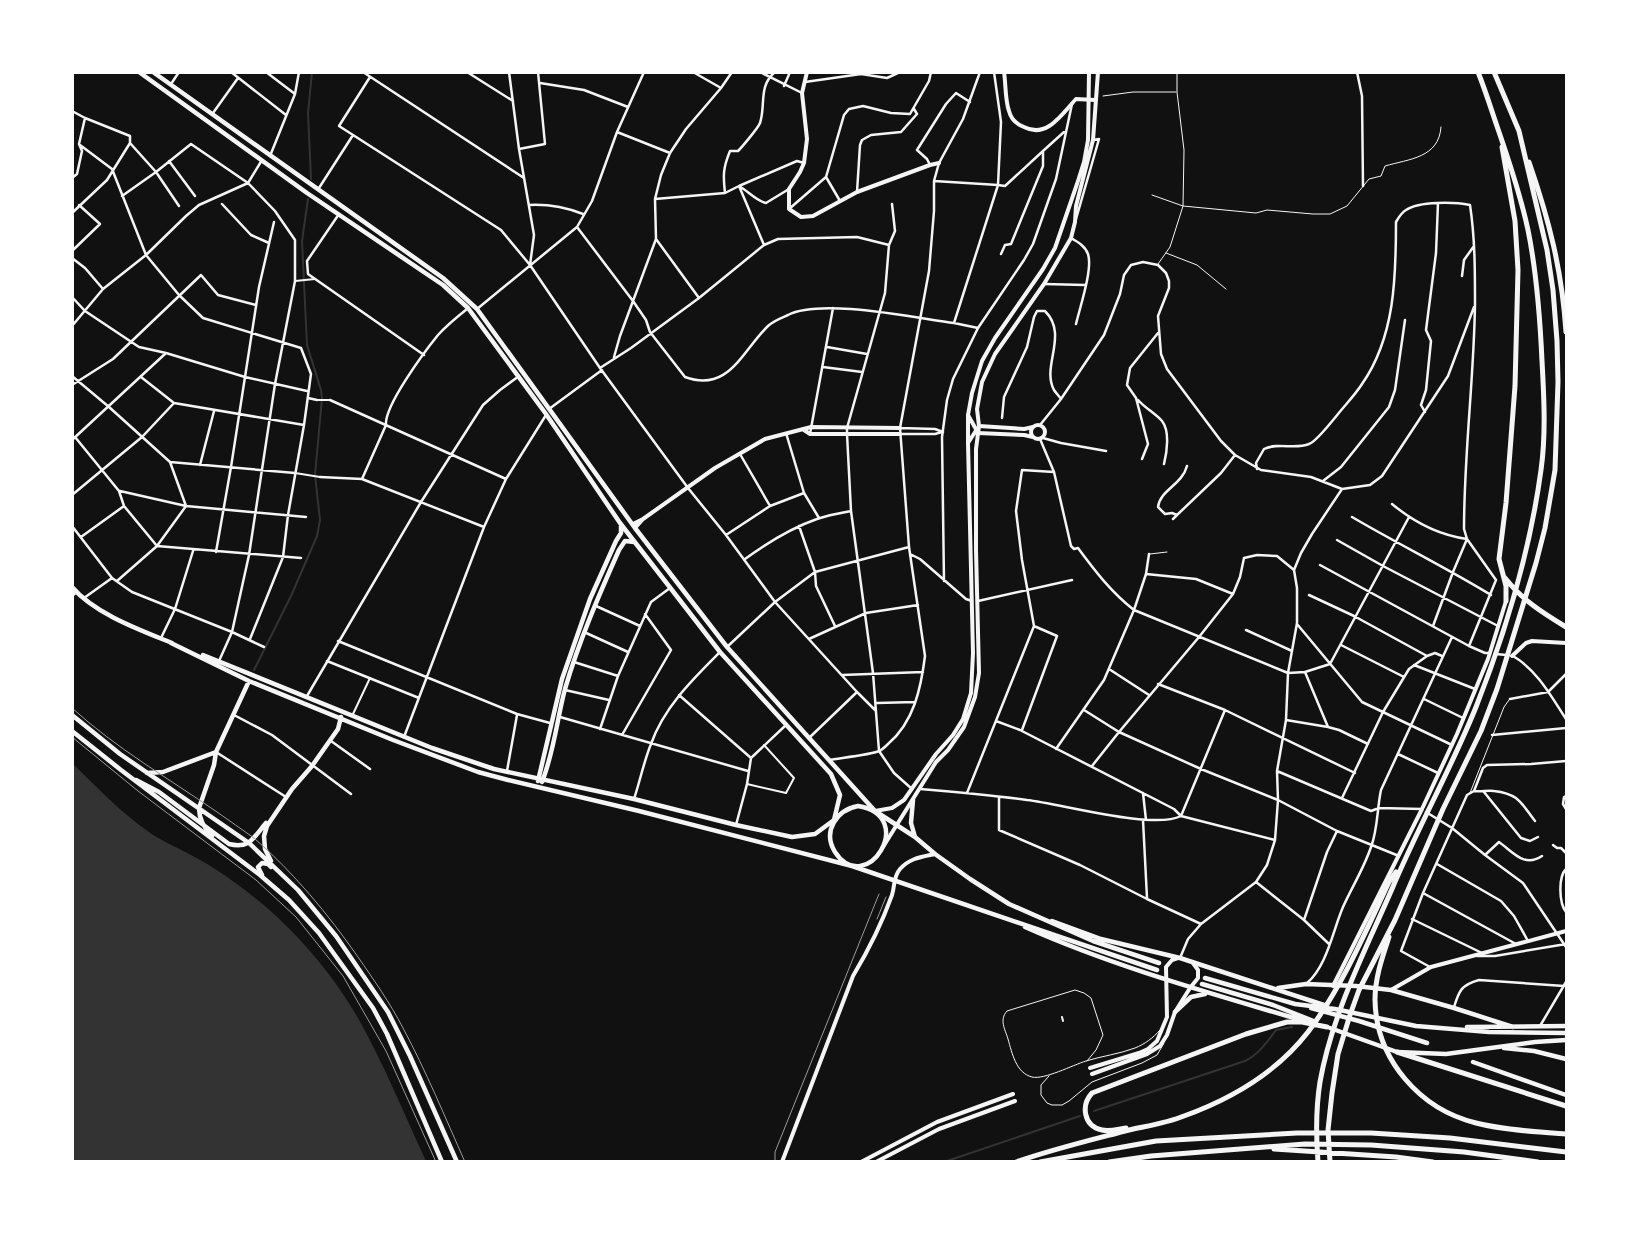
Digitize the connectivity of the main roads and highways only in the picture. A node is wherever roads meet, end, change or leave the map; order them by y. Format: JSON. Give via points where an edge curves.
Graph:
{"nodes":[{"id":1,"x":139,"y":72,"type":"edge"},
{"id":2,"x":153,"y":72,"type":"edge"},
{"id":3,"x":807,"y":72,"type":"edge"},
{"id":4,"x":1004,"y":72,"type":"edge"},
{"id":5,"x":1089,"y":72,"type":"edge"},
{"id":6,"x":1098,"y":72,"type":"edge"},
{"id":7,"x":1478,"y":72,"type":"edge"},
{"id":8,"x":1494,"y":72,"type":"edge"},
{"id":9,"x":1088,"y":100,"type":"junction"},
{"id":10,"x":1095,"y":100,"type":"junction"},
{"id":11,"x":1519,"y":131,"type":"junction"},
{"id":12,"x":1499,"y":132,"type":"junction"},
{"id":13,"x":1091,"y":140,"type":"junction"},
{"id":14,"x":939,"y":163,"type":"road end"},
{"id":15,"x":1566,"y":332,"type":"edge"},
{"id":16,"x":548,"y":412,"type":"junction"},
{"id":17,"x":968,"y":415,"type":"junction"},
{"id":18,"x":1033,"y":427,"type":"junction"},
{"id":19,"x":900,"y":428,"type":"road end"},
{"id":20,"x":804,"y":430,"type":"junction"},
{"id":21,"x":978,"y":430,"type":"junction"},
{"id":22,"x":900,"y":434,"type":"road end"},
{"id":23,"x":1033,"y":437,"type":"junction"},
{"id":24,"x":968,"y":444,"type":"junction"},
{"id":25,"x":620,"y":522,"type":"junction"},
{"id":26,"x":634,"y":526,"type":"junction"},
{"id":27,"x":626,"y":530,"type":"junction"},
{"id":28,"x":620,"y":534,"type":"junction"},
{"id":29,"x":630,"y":535,"type":"junction"},
{"id":30,"x":625,"y":541,"type":"junction"},
{"id":31,"x":636,"y":544,"type":"junction"},
{"id":32,"x":1502,"y":574,"type":"junction"},
{"id":33,"x":72,"y":587,"type":"edge"},
{"id":34,"x":75,"y":594,"type":"edge"},
{"id":35,"x":972,"y":601,"type":"junction"},
{"id":36,"x":978,"y":601,"type":"junction"},
{"id":37,"x":1506,"y":601,"type":"joint"},
{"id":38,"x":1566,"y":627,"type":"edge"},
{"id":39,"x":171,"y":643,"type":"junction"},
{"id":40,"x":1566,"y":643,"type":"edge"},
{"id":41,"x":1512,"y":656,"type":"road end"},
{"id":42,"x":255,"y":677,"type":"junction"},
{"id":43,"x":249,"y":681,"type":"junction"},
{"id":44,"x":340,"y":711,"type":"junction"},
{"id":45,"x":72,"y":715,"type":"edge"},
{"id":46,"x":559,"y":717,"type":"junction"},
{"id":47,"x":342,"y":719,"type":"junction"},
{"id":48,"x":550,"y":723,"type":"junction"},
{"id":49,"x":72,"y":731,"type":"edge"},
{"id":50,"x":216,"y":752,"type":"junction"},
{"id":51,"x":147,"y":773,"type":"junction"},
{"id":52,"x":130,"y":777,"type":"junction"},
{"id":53,"x":540,"y":780,"type":"junction"},
{"id":54,"x":538,"y":787,"type":"junction"},
{"id":55,"x":913,"y":800,"type":"junction"},
{"id":56,"x":199,"y":808,"type":"junction"},
{"id":57,"x":277,"y":811,"type":"junction"},
{"id":58,"x":875,"y":811,"type":"junction"},
{"id":59,"x":834,"y":820,"type":"junction"},
{"id":60,"x":202,"y":824,"type":"junction"},
{"id":61,"x":897,"y":825,"type":"junction"},
{"id":62,"x":915,"y":837,"type":"junction"},
{"id":63,"x":249,"y":843,"type":"junction"},
{"id":64,"x":221,"y":846,"type":"junction"},
{"id":65,"x":884,"y":848,"type":"junction"},
{"id":66,"x":935,"y":854,"type":"junction"},
{"id":67,"x":852,"y":866,"type":"junction"},
{"id":68,"x":1401,"y":866,"type":"junction"},
{"id":69,"x":276,"y":868,"type":"junction"},
{"id":70,"x":266,"y":880,"type":"junction"},
{"id":71,"x":894,"y":880,"type":"junction"},
{"id":72,"x":298,"y":890,"type":"junction"},
{"id":73,"x":999,"y":915,"type":"junction"},
{"id":74,"x":1031,"y":915,"type":"junction"},
{"id":75,"x":1395,"y":920,"type":"junction"},
{"id":76,"x":1566,"y":931,"type":"edge"},
{"id":77,"x":1180,"y":958,"type":"junction"},
{"id":78,"x":1191,"y":961,"type":"junction"},
{"id":79,"x":1159,"y":963,"type":"dead end"},
{"id":80,"x":1157,"y":970,"type":"dead end"},
{"id":81,"x":1205,"y":978,"type":"dead end"},
{"id":82,"x":1167,"y":981,"type":"junction"},
{"id":83,"x":1202,"y":984,"type":"dead end"},
{"id":84,"x":1333,"y":986,"type":"junction"},
{"id":85,"x":1190,"y":988,"type":"junction"},
{"id":86,"x":1273,"y":988,"type":"junction"},
{"id":87,"x":1391,"y":990,"type":"junction"},
{"id":88,"x":1216,"y":995,"type":"junction"},
{"id":89,"x":1295,"y":1004,"type":"junction"},
{"id":90,"x":1335,"y":1008,"type":"junction"},
{"id":91,"x":1176,"y":1012,"type":"junction"},
{"id":92,"x":1566,"y":1026,"type":"edge"},
{"id":93,"x":1327,"y":1027,"type":"junction"},
{"id":94,"x":1513,"y":1027,"type":"junction"},
{"id":95,"x":1458,"y":1029,"type":"junction"},
{"id":96,"x":1566,"y":1033,"type":"edge"},
{"id":97,"x":1566,"y":1040,"type":"edge"},
{"id":98,"x":1427,"y":1043,"type":"dead end"},
{"id":99,"x":1498,"y":1047,"type":"junction"},
{"id":100,"x":1397,"y":1052,"type":"junction"},
{"id":101,"x":1566,"y":1059,"type":"edge"},
{"id":102,"x":1473,"y":1062,"type":"dead end"},
{"id":103,"x":1090,"y":1068,"type":"dead end"},
{"id":104,"x":1092,"y":1074,"type":"dead end"},
{"id":105,"x":1013,"y":1094,"type":"dead end"},
{"id":106,"x":1566,"y":1095,"type":"edge"},
{"id":107,"x":1015,"y":1101,"type":"dead end"},
{"id":108,"x":1566,"y":1106,"type":"edge"},
{"id":109,"x":1183,"y":1117,"type":"junction"},
{"id":110,"x":1566,"y":1134,"type":"edge"},
{"id":111,"x":1254,"y":1148,"type":"junction"},
{"id":112,"x":1566,"y":1152,"type":"edge"},
{"id":113,"x":442,"y":1162,"type":"edge"},
{"id":114,"x":457,"y":1162,"type":"edge"},
{"id":115,"x":782,"y":1162,"type":"edge"},
{"id":116,"x":860,"y":1162,"type":"edge"},
{"id":117,"x":876,"y":1162,"type":"edge"},
{"id":118,"x":1016,"y":1162,"type":"edge"},
{"id":119,"x":1040,"y":1162,"type":"edge"},
{"id":120,"x":1109,"y":1162,"type":"edge"},
{"id":121,"x":1318,"y":1162,"type":"edge"},
{"id":122,"x":1330,"y":1162,"type":"edge"},
{"id":123,"x":1433,"y":1162,"type":"edge"},
{"id":124,"x":1538,"y":1162,"type":"edge"}],
"edges":[{"from":1,"to":16,"type":"main road","via":[[443,285],[468,308]]},
{"from":2,"to":16,"type":"main road","via":[[442,278],[477,309]]},
{"from":3,"to":14,"type":"main road","via":[[802,93],[807,140],[804,163],[789,189],[789,208],[801,217],[813,216],[857,192]]},
{"from":4,"to":9,"type":"main road","via":[[1008,109],[1016,123],[1032,131],[1041,131],[1054,122],[1076,99]]},
{"from":5,"to":9,"type":"main road"},
{"from":6,"to":10,"type":"main road"},
{"from":7,"to":12,"type":"highway"},
{"from":8,"to":11,"type":"highway"},
{"from":9,"to":10,"type":"main road"},
{"from":9,"to":13,"type":"main road"},
{"from":10,"to":13,"type":"main road"},
{"from":11,"to":15,"type":"highway","via":[[1548,221],[1564,293]]},
{"from":11,"to":75,"type":"highway","via":[[1553,290],[1558,391],[1555,470],[1536,562],[1496,689]]},
{"from":12,"to":32,"type":"highway","via":[[1516,221],[1518,270],[1515,386],[1499,559]]},
{"from":12,"to":68,"type":"highway","via":[[1517,183],[1535,265],[1544,395],[1542,467],[1509,612],[1475,707]]},
{"from":13,"to":17,"type":"main road","via":[[1055,248],[982,361]]},
{"from":13,"to":21,"type":"main road","via":[[1071,238],[988,368],[977,410]]},
{"from":16,"to":25,"type":"main road"},
{"from":16,"to":26,"type":"main road"},
{"from":17,"to":21,"type":"main road"},
{"from":17,"to":24,"type":"main road"},
{"from":18,"to":21,"type":"main road","via":[[1024,430]]},
{"from":18,"to":23,"type":"main road"},
{"from":18,"to":23,"type":"main road","via":[[1040,425],[1046,432],[1041,439]]},
{"from":19,"to":20,"type":"main road"},
{"from":20,"to":22,"type":"main road","via":[[810,434]]},
{"from":20,"to":26,"type":"main road","via":[[765,439],[715,468]]},
{"from":21,"to":23,"type":"main road"},
{"from":21,"to":24,"type":"main road"},
{"from":21,"to":36,"type":"main road"},
{"from":24,"to":35,"type":"main road"},
{"from":25,"to":27,"type":"main road"},
{"from":25,"to":28,"type":"main road"},
{"from":26,"to":27,"type":"main road"},
{"from":26,"to":29,"type":"main road"},
{"from":26,"to":58,"type":"main road","via":[[727,647]]},
{"from":27,"to":28,"type":"main road"},
{"from":27,"to":29,"type":"main road"},
{"from":28,"to":48,"type":"main road","via":[[590,599]]},
{"from":29,"to":30,"type":"main road"},
{"from":29,"to":31,"type":"main road"},
{"from":30,"to":31,"type":"main road"},
{"from":30,"to":46,"type":"main road","via":[[584,632]]},
{"from":31,"to":59,"type":"main road","via":[[720,652],[834,779],[840,795]]},
{"from":32,"to":37,"type":"highway"},
{"from":32,"to":38,"type":"highway","via":[[1536,609]]},
{"from":33,"to":34,"type":"main road"},
{"from":34,"to":39,"type":"main road","via":[[118,620]]},
{"from":35,"to":36,"type":"main road"},
{"from":35,"to":58,"type":"main road","via":[[973,680],[963,719],[897,806]]},
{"from":36,"to":55,"type":"main road","via":[[980,673],[970,712],[964,727],[936,762]]},
{"from":37,"to":84,"type":"main road","via":[[1488,659],[1452,745]]},
{"from":39,"to":42,"type":"main road"},
{"from":39,"to":43,"type":"main road"},
{"from":40,"to":41,"type":"main road","via":[[1532,641]]},
{"from":42,"to":43,"type":"main road"},
{"from":42,"to":44,"type":"main road"},
{"from":43,"to":47,"type":"main road"},
{"from":43,"to":50,"type":"main road"},
{"from":44,"to":47,"type":"main road"},
{"from":44,"to":53,"type":"main road","via":[[469,762]]},
{"from":45,"to":51,"type":"main road"},
{"from":46,"to":48,"type":"main road"},
{"from":46,"to":53,"type":"main road"},
{"from":47,"to":54,"type":"main road","via":[[478,772]]},
{"from":47,"to":57,"type":"main road","via":[[312,766]]},
{"from":48,"to":53,"type":"main road"},
{"from":49,"to":52,"type":"main road"},
{"from":50,"to":51,"type":"main road","via":[[163,772]]},
{"from":50,"to":56,"type":"main road"},
{"from":51,"to":56,"type":"main road"},
{"from":52,"to":60,"type":"main road","via":[[159,792]]},
{"from":52,"to":64,"type":"main road"},
{"from":53,"to":54,"type":"main road"},
{"from":53,"to":59,"type":"main road","via":[[792,837],[815,834]]},
{"from":54,"to":67,"type":"main road"},
{"from":55,"to":61,"type":"main road"},
{"from":55,"to":62,"type":"main road","via":[[911,823]]},
{"from":56,"to":60,"type":"main road"},
{"from":56,"to":63,"type":"main road"},
{"from":57,"to":63,"type":"main road"},
{"from":57,"to":69,"type":"main road","via":[[264,836],[265,849]]},
{"from":58,"to":59,"type":"main road","via":[[858,806],[840,812]]},
{"from":58,"to":61,"type":"main road"},
{"from":58,"to":65,"type":"main road","via":[[886,832]]},
{"from":59,"to":67,"type":"main road","via":[[833,850]]},
{"from":60,"to":63,"type":"main road","via":[[229,844],[240,846]]},
{"from":60,"to":64,"type":"main road"},
{"from":61,"to":62,"type":"main road"},
{"from":61,"to":65,"type":"main road"},
{"from":62,"to":66,"type":"main road"},
{"from":63,"to":69,"type":"main road"},
{"from":64,"to":70,"type":"main road"},
{"from":65,"to":67,"type":"main road","via":[[869,864]]},
{"from":66,"to":71,"type":"main road","via":[[911,860]]},
{"from":66,"to":74,"type":"main road","via":[[988,891]]},
{"from":67,"to":71,"type":"main road"},
{"from":68,"to":109,"type":"highway","via":[[1389,882],[1332,996],[1297,1044],[1242,1089]]},
{"from":68,"to":121,"type":"highway","via":[[1345,998],[1327,1052],[1319,1093]]},
{"from":69,"to":72,"type":"main road"},
{"from":70,"to":72,"type":"main road","via":[[258,868],[262,863],[268,864]]},
{"from":70,"to":113,"type":"main road","via":[[319,933],[373,1008]]},
{"from":71,"to":73,"type":"main road"},
{"from":71,"to":115,"type":"main road","via":[[892,894],[869,949],[853,976]]},
{"from":72,"to":114,"type":"main road","via":[[336,936],[388,1012]]},
{"from":73,"to":80,"type":"main road"},
{"from":73,"to":82,"type":"main road"},
{"from":74,"to":77,"type":"main road","via":[[1101,939]]},
{"from":74,"to":79,"type":"main road","via":[[1093,941]]},
{"from":75,"to":110,"type":"highway","via":[[1377,979],[1375,1000],[1380,1030],[1395,1067],[1431,1103],[1455,1116],[1476,1123]]},
{"from":75,"to":122,"type":"highway","via":[[1359,990],[1338,1054],[1329,1114]]},
{"from":76,"to":87,"type":"main road","via":[[1431,967]]},
{"from":77,"to":78,"type":"main road"},
{"from":77,"to":82,"type":"main road","via":[[1172,960],[1166,967]]},
{"from":78,"to":85,"type":"main road","via":[[1199,974]]},
{"from":78,"to":86,"type":"main road"},
{"from":81,"to":89,"type":"main road"},
{"from":82,"to":85,"type":"main road"},
{"from":82,"to":103,"type":"main road","via":[[1167,1017],[1157,1040],[1148,1049]]},
{"from":83,"to":93,"type":"main road","via":[[1272,1005]]},
{"from":84,"to":86,"type":"main road","via":[[1306,984]]},
{"from":84,"to":87,"type":"main road"},
{"from":85,"to":88,"type":"main road"},
{"from":85,"to":91,"type":"main road"},
{"from":86,"to":90,"type":"main road"},
{"from":87,"to":94,"type":"main road"},
{"from":88,"to":91,"type":"main road","via":[[1191,997]]},
{"from":88,"to":93,"type":"main road"},
{"from":89,"to":90,"type":"main road"},
{"from":89,"to":98,"type":"main road"},
{"from":90,"to":95,"type":"main road","via":[[1416,1026]]},
{"from":91,"to":104,"type":"main road","via":[[1167,1035],[1156,1050]]},
{"from":92,"to":94,"type":"main road"},
{"from":93,"to":100,"type":"main road"},
{"from":93,"to":109,"type":"highway","via":[[1287,1022],[1246,1034],[1095,1091],[1085,1106],[1088,1121],[1102,1130]]},
{"from":94,"to":95,"type":"main road"},
{"from":95,"to":96,"type":"main road"},
{"from":97,"to":99,"type":"main road"},
{"from":99,"to":100,"type":"main road","via":[[1446,1054]]},
{"from":99,"to":101,"type":"main road"},
{"from":100,"to":108,"type":"highway"},
{"from":102,"to":106,"type":"main road"},
{"from":105,"to":116,"type":"main road","via":[[937,1122]]},
{"from":107,"to":117,"type":"main road","via":[[939,1129]]},
{"from":109,"to":118,"type":"highway"},
{"from":111,"to":120,"type":"highway"},
{"from":111,"to":123,"type":"highway"},
{"from":111,"to":124,"type":"highway","via":[[1305,1144],[1371,1145]]},
{"from":112,"to":119,"type":"highway","via":[[1450,1138],[1297,1133],[1156,1141]]}]}
